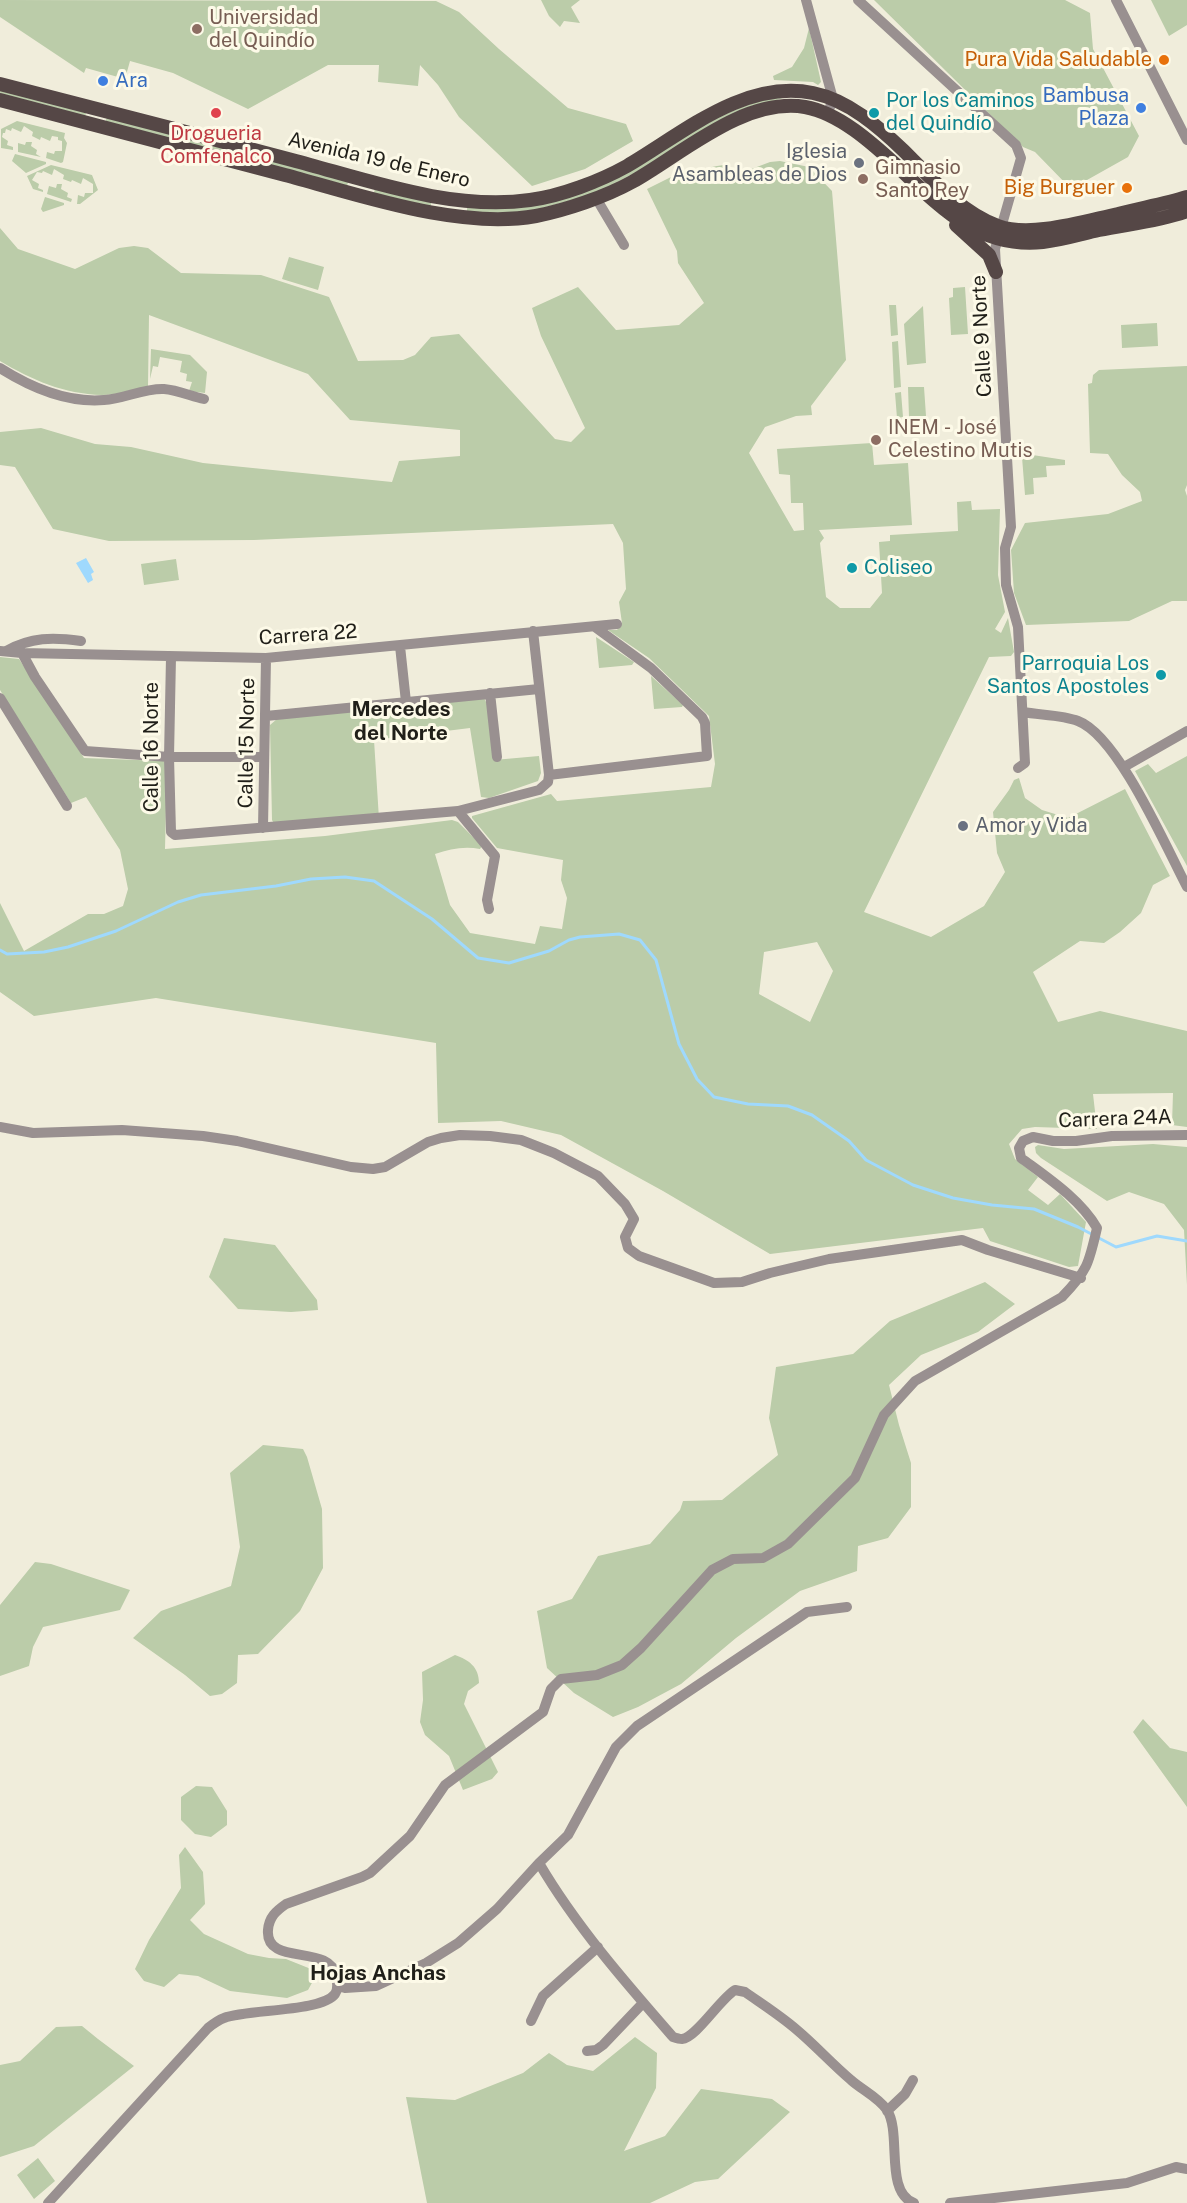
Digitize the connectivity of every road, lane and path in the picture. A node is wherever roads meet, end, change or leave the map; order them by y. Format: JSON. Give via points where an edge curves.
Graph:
{"nodes":[{"id":1,"x":806,"y":0,"type":"edge"},
{"id":2,"x":858,"y":0,"type":"edge"},
{"id":3,"x":1116,"y":0,"type":"edge"},
{"id":4,"x":0,"y":84,"type":"edge"},
{"id":5,"x":833,"y":99,"type":"junction"},
{"id":6,"x":0,"y":100,"type":"edge"},
{"id":7,"x":827,"y":115,"type":"junction"},
{"id":8,"x":1187,"y":140,"type":"edge"},
{"id":9,"x":1187,"y":197,"type":"edge"},
{"id":10,"x":596,"y":198,"type":"junction"},
{"id":11,"x":1187,"y":211,"type":"edge"},
{"id":12,"x":945,"y":212,"type":"junction"},
{"id":13,"x":999,"y":233,"type":"junction"},
{"id":14,"x":624,"y":245,"type":"dead end"},
{"id":15,"x":996,"y":272,"type":"junction"},
{"id":16,"x":0,"y":368,"type":"edge"},
{"id":17,"x":204,"y":399,"type":"dead end"},
{"id":18,"x":617,"y":624,"type":"dead end"},
{"id":19,"x":595,"y":627,"type":"junction"},
{"id":20,"x":533,"y":631,"type":"junction"},
{"id":21,"x":81,"y":641,"type":"dead end"},
{"id":22,"x":400,"y":646,"type":"junction"},
{"id":23,"x":3,"y":651,"type":"edge"},
{"id":24,"x":22,"y":653,"type":"junction"},
{"id":25,"x":171,"y":657,"type":"junction"},
{"id":26,"x":266,"y":658,"type":"junction"},
{"id":27,"x":539,"y":688,"type":"junction"},
{"id":28,"x":490,"y":693,"type":"junction"},
{"id":29,"x":0,"y":699,"type":"edge"},
{"id":30,"x":406,"y":702,"type":"junction"},
{"id":31,"x":1023,"y":712,"type":"junction"},
{"id":32,"x":266,"y":716,"type":"junction"},
{"id":33,"x":1187,"y":731,"type":"edge"},
{"id":34,"x":169,"y":757,"type":"junction"},
{"id":35,"x":264,"y":757,"type":"junction"},
{"id":36,"x":497,"y":757,"type":"dead end"},
{"id":37,"x":1124,"y":767,"type":"junction"},
{"id":38,"x":1018,"y":768,"type":"dead end"},
{"id":39,"x":549,"y":775,"type":"junction"},
{"id":40,"x":67,"y":806,"type":"dead end"},
{"id":41,"x":458,"y":811,"type":"junction"},
{"id":42,"x":263,"y":828,"type":"junction"},
{"id":43,"x":1187,"y":887,"type":"edge"},
{"id":44,"x":489,"y":909,"type":"dead end"},
{"id":45,"x":0,"y":1127,"type":"edge"},
{"id":46,"x":1187,"y":1136,"type":"edge"},
{"id":47,"x":1081,"y":1278,"type":"junction"},
{"id":48,"x":847,"y":1607,"type":"dead end"},
{"id":49,"x":539,"y":1863,"type":"junction"},
{"id":50,"x":597,"y":1947,"type":"junction"},
{"id":51,"x":338,"y":1986,"type":"junction"},
{"id":52,"x":643,"y":2003,"type":"junction"},
{"id":53,"x":531,"y":2021,"type":"dead end"},
{"id":54,"x":587,"y":2050,"type":"dead end"},
{"id":55,"x":913,"y":2080,"type":"dead end"},
{"id":56,"x":887,"y":2111,"type":"junction"},
{"id":57,"x":1187,"y":2169,"type":"edge"},
{"id":58,"x":48,"y":2203,"type":"edge"},
{"id":59,"x":914,"y":2203,"type":"edge"},
{"id":60,"x":950,"y":2203,"type":"edge"}],
"edges":[{"from":1,"to":5,"type":"street"},
{"from":2,"to":13,"type":"street","name":"Calle 9 Norte","via":[[1019,151],[1021,158]]},
{"from":3,"to":8,"type":"street"},
{"from":4,"to":5,"type":"main road","name":"Avenida 19 de Enero","via":[[447,200],[501,203],[567,191],[623,168],[732,103],[772,92],[814,93]]},
{"from":5,"to":7,"type":"street"},
{"from":5,"to":13,"type":"main road","name":"Avenida 19 de Enero","via":[[887,134],[941,188]]},
{"from":6,"to":10,"type":"main road","name":"Avenida 19 de Enero","via":[[444,216],[536,216]]},
{"from":7,"to":10,"type":"main road","name":"Avenida 19 de Enero","via":[[792,106],[738,118],[631,182]]},
{"from":7,"to":12,"type":"main road","name":"Avenida 19 de Enero","via":[[876,146]]},
{"from":9,"to":13,"type":"main road","name":"Avenida 19 de Enero","via":[[1059,227]]},
{"from":10,"to":14,"type":"street"},
{"from":11,"to":13,"type":"main road","name":"Avenida 19 de Enero","via":[[1045,242],[1015,242]]},
{"from":12,"to":13,"type":"main road","name":"Avenida 19 de Enero","via":[[972,228]]},
{"from":12,"to":15,"type":"main road","via":[[989,255]]},
{"from":13,"to":15,"type":"street","name":"Calle 9 Norte"},
{"from":15,"to":31,"type":"street","name":"Calle 9 Norte","via":[[1011,527],[1005,549],[1006,585],[1018,627]]},
{"from":16,"to":17,"type":"street","via":[[38,388],[76,398],[103,400],[163,389]]},
{"from":18,"to":19,"type":"street","name":"Carrera 22"},
{"from":19,"to":20,"type":"street","name":"Carrera 22"},
{"from":19,"to":39,"type":"street","via":[[651,668],[702,717],[707,756]]},
{"from":20,"to":22,"type":"street","name":"Carrera 22"},
{"from":20,"to":27,"type":"street"},
{"from":21,"to":23,"type":"street","via":[[34,639]]},
{"from":22,"to":26,"type":"street","name":"Carrera 22"},
{"from":22,"to":30,"type":"street"},
{"from":23,"to":24,"type":"street","name":"Carrera 22"},
{"from":24,"to":25,"type":"street","name":"Carrera 22"},
{"from":24,"to":34,"type":"street","via":[[81,747],[89,753]]},
{"from":25,"to":26,"type":"street","name":"Carrera 22"},
{"from":25,"to":34,"type":"street","name":"Calle 16 Norte"},
{"from":26,"to":32,"type":"street","name":"Calle 15 Norte"},
{"from":27,"to":28,"type":"street"},
{"from":27,"to":39,"type":"street"},
{"from":28,"to":30,"type":"street"},
{"from":28,"to":36,"type":"street"},
{"from":29,"to":40,"type":"street"},
{"from":30,"to":32,"type":"street"},
{"from":31,"to":37,"type":"street","via":[[1077,720],[1095,732]]},
{"from":31,"to":38,"type":"street","name":"Calle 9 Norte","via":[[1025,763]]},
{"from":32,"to":35,"type":"street","name":"Calle 15 Norte"},
{"from":33,"to":37,"type":"street"},
{"from":34,"to":35,"type":"street"},
{"from":34,"to":42,"type":"street","name":"Calle 16 Norte","via":[[171,832],[175,835]]},
{"from":35,"to":42,"type":"street","name":"Calle 15 Norte"},
{"from":37,"to":43,"type":"street"},
{"from":39,"to":41,"type":"street","via":[[548,782],[539,790]]},
{"from":41,"to":42,"type":"street"},
{"from":41,"to":44,"type":"street","via":[[495,856]]},
{"from":45,"to":47,"type":"street","via":[[33,1133],[122,1130],[203,1136],[373,1169],[385,1167],[441,1138],[470,1135],[521,1140],[598,1176],[634,1219],[625,1237],[628,1248],[639,1256],[714,1283],[742,1282],[829,1259],[962,1240]]},
{"from":46,"to":47,"type":"street","name":"Carrera 24A","via":[[1112,1136],[1076,1141],[1033,1137],[1023,1141],[1019,1148],[1021,1158],[1083,1208],[1097,1228]]},
{"from":47,"to":51,"type":"street","via":[[1062,1297],[915,1381],[884,1415],[855,1478],[788,1544],[763,1557],[733,1559],[712,1570],[622,1665],[597,1675],[561,1679],[550,1689],[543,1712],[445,1785],[410,1836],[370,1873],[286,1904],[275,1912],[267,1932],[271,1942],[278,1950],[328,1961],[335,1969]]},
{"from":48,"to":49,"type":"street","via":[[807,1612],[637,1726],[616,1747],[568,1835]]},
{"from":49,"to":50,"type":"street"},
{"from":49,"to":51,"type":"street","via":[[497,1909],[458,1943],[426,1963],[376,1986]]},
{"from":50,"to":52,"type":"street"},
{"from":50,"to":53,"type":"street","via":[[543,1996]]},
{"from":51,"to":58,"type":"street","via":[[334,1994],[316,2004],[223,2018],[208,2028]]},
{"from":52,"to":54,"type":"street","via":[[603,2045]]},
{"from":52,"to":56,"type":"street","via":[[673,2037],[682,2039],[691,2035],[726,1995],[735,1990],[745,1992],[797,2030]]},
{"from":55,"to":56,"type":"street"},
{"from":56,"to":59,"type":"street","via":[[899,2187],[907,2200]]},
{"from":57,"to":60,"type":"street","via":[[1176,2167],[1127,2183]]}]}
